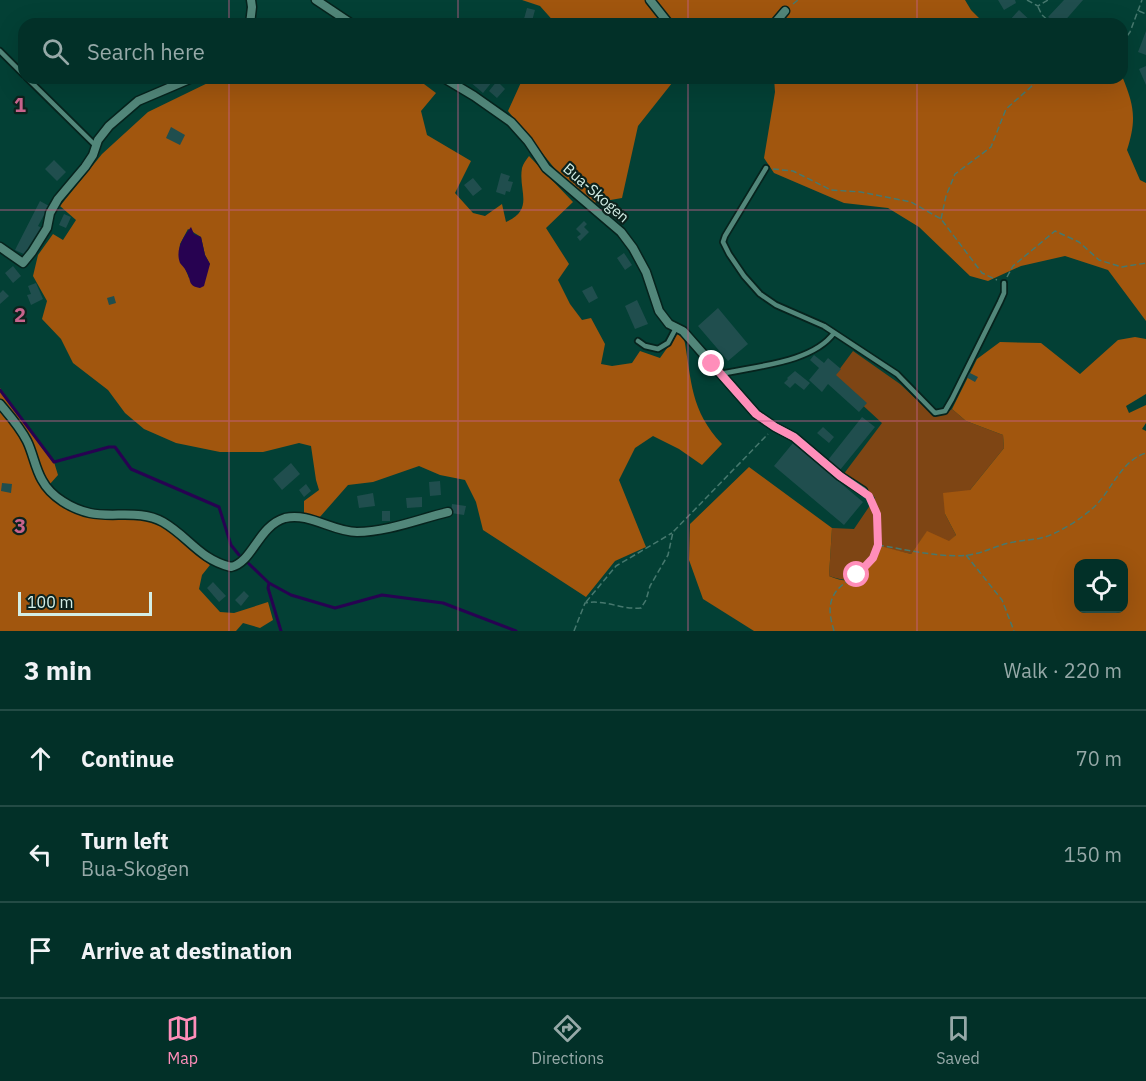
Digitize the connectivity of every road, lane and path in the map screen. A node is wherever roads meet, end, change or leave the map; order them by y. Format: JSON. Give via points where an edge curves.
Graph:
{"nodes":[{"id":1,"x":251,"y":0,"type":"edge"},
{"id":2,"x":316,"y":0,"type":"edge"},
{"id":3,"x":650,"y":0,"type":"edge"},
{"id":4,"x":1027,"y":0,"type":"edge"},
{"id":5,"x":1048,"y":0,"type":"edge"},
{"id":6,"x":1142,"y":0,"type":"edge"},
{"id":7,"x":1038,"y":6,"type":"junction"},
{"id":8,"x":785,"y":10,"type":"dead end"},
{"id":9,"x":1138,"y":11,"type":"junction"},
{"id":10,"x":1146,"y":14,"type":"edge"},
{"id":11,"x":250,"y":18,"type":"edge"},
{"id":12,"x":343,"y":18,"type":"edge"},
{"id":13,"x":664,"y":18,"type":"edge"},
{"id":14,"x":779,"y":18,"type":"edge"},
{"id":15,"x":1046,"y":18,"type":"edge"},
{"id":16,"x":1128,"y":35,"type":"edge"},
{"id":17,"x":0,"y":51,"type":"edge"},
{"id":18,"x":18,"y":68,"type":"edge"},
{"id":19,"x":34,"y":84,"type":"edge"},
{"id":20,"x":178,"y":84,"type":"edge"},
{"id":21,"x":454,"y":84,"type":"edge"},
{"id":22,"x":1034,"y":84,"type":"edge"},
{"id":23,"x":96,"y":146,"type":"junction"},
{"id":24,"x":766,"y":168,"type":"joint"},
{"id":25,"x":941,"y":219,"type":"junction"},
{"id":26,"x":0,"y":247,"type":"edge"},
{"id":27,"x":1146,"y":263,"type":"edge"},
{"id":28,"x":1004,"y":283,"type":"junction"},
{"id":29,"x":676,"y":328,"type":"junction"},
{"id":30,"x":834,"y":333,"type":"junction"},
{"id":31,"x":638,"y":341,"type":"dead end"},
{"id":32,"x":720,"y":374,"type":"junction"},
{"id":33,"x":0,"y":404,"type":"edge"},
{"id":34,"x":775,"y":427,"type":"junction"},
{"id":35,"x":1146,"y":453,"type":"edge"},
{"id":36,"x":864,"y":491,"type":"joint"},
{"id":37,"x":448,"y":512,"type":"dead end"},
{"id":38,"x":673,"y":532,"type":"junction"},
{"id":39,"x":878,"y":545,"type":"junction"},
{"id":40,"x":965,"y":555,"type":"junction"},
{"id":41,"x":585,"y":603,"type":"junction"},
{"id":42,"x":574,"y":631,"type":"edge"},
{"id":43,"x":834,"y":631,"type":"edge"},
{"id":44,"x":1014,"y":631,"type":"edge"}],
"edges":[{"from":1,"to":11,"type":"street"},
{"from":2,"to":12,"type":"street"},
{"from":3,"to":13,"type":"street"},
{"from":4,"to":7,"type":"path"},
{"from":5,"to":7,"type":"path"},
{"from":6,"to":9,"type":"path"},
{"from":7,"to":15,"type":"path"},
{"from":8,"to":14,"type":"street"},
{"from":9,"to":10,"type":"path"},
{"from":9,"to":16,"type":"path"},
{"from":17,"to":18,"type":"lane"},
{"from":19,"to":23,"type":"lane"},
{"from":20,"to":23,"type":"street","via":[[138,101],[109,126]]},
{"from":21,"to":29,"type":"street","name":"Bua-Skogen","via":[[511,122],[546,168],[621,232],[646,272],[659,311]]},
{"from":22,"to":25,"type":"path","via":[[1006,109],[991,147],[955,174]]},
{"from":23,"to":26,"type":"street","via":[[85,167],[58,199],[47,228],[23,263]]},
{"from":24,"to":25,"type":"path","via":[[793,171],[831,190],[911,202]]},
{"from":24,"to":30,"type":"lane","via":[[725,236],[724,245],[744,276],[767,300]]},
{"from":25,"to":28,"type":"path","via":[[982,273]]},
{"from":27,"to":28,"type":"path","via":[[1122,267],[1099,260],[1079,242],[1055,231],[1013,266]]},
{"from":28,"to":30,"type":"lane","via":[[1004,293],[994,314],[948,407],[941,413],[932,411],[897,374]]},
{"from":29,"to":31,"type":"lane","via":[[669,343],[658,349]]},
{"from":29,"to":32,"type":"street","name":"Bua-Skogen"},
{"from":30,"to":32,"type":"lane","via":[[824,345],[784,362]]},
{"from":32,"to":34,"type":"street","name":"Bua-Skogen","via":[[756,414]]},
{"from":33,"to":37,"type":"street","via":[[28,443],[42,481],[61,501],[99,515],[135,515],[162,521],[202,555],[231,567],[243,561],[274,523],[287,518],[355,532]]},
{"from":34,"to":36,"type":"street","name":"Bua-Skogen"},
{"from":34,"to":38,"type":"path"},
{"from":35,"to":40,"type":"path","via":[[1135,457],[1093,509],[1073,522],[1043,538]]},
{"from":36,"to":39,"type":"path","via":[[877,514]]},
{"from":38,"to":41,"type":"path","via":[[616,566]]},
{"from":38,"to":41,"type":"path","via":[[668,555],[640,608]]},
{"from":39,"to":40,"type":"path"},
{"from":39,"to":43,"type":"path","via":[[867,567],[840,586],[832,598]]},
{"from":40,"to":44,"type":"path","via":[[1002,600]]},
{"from":41,"to":42,"type":"path"}]}
